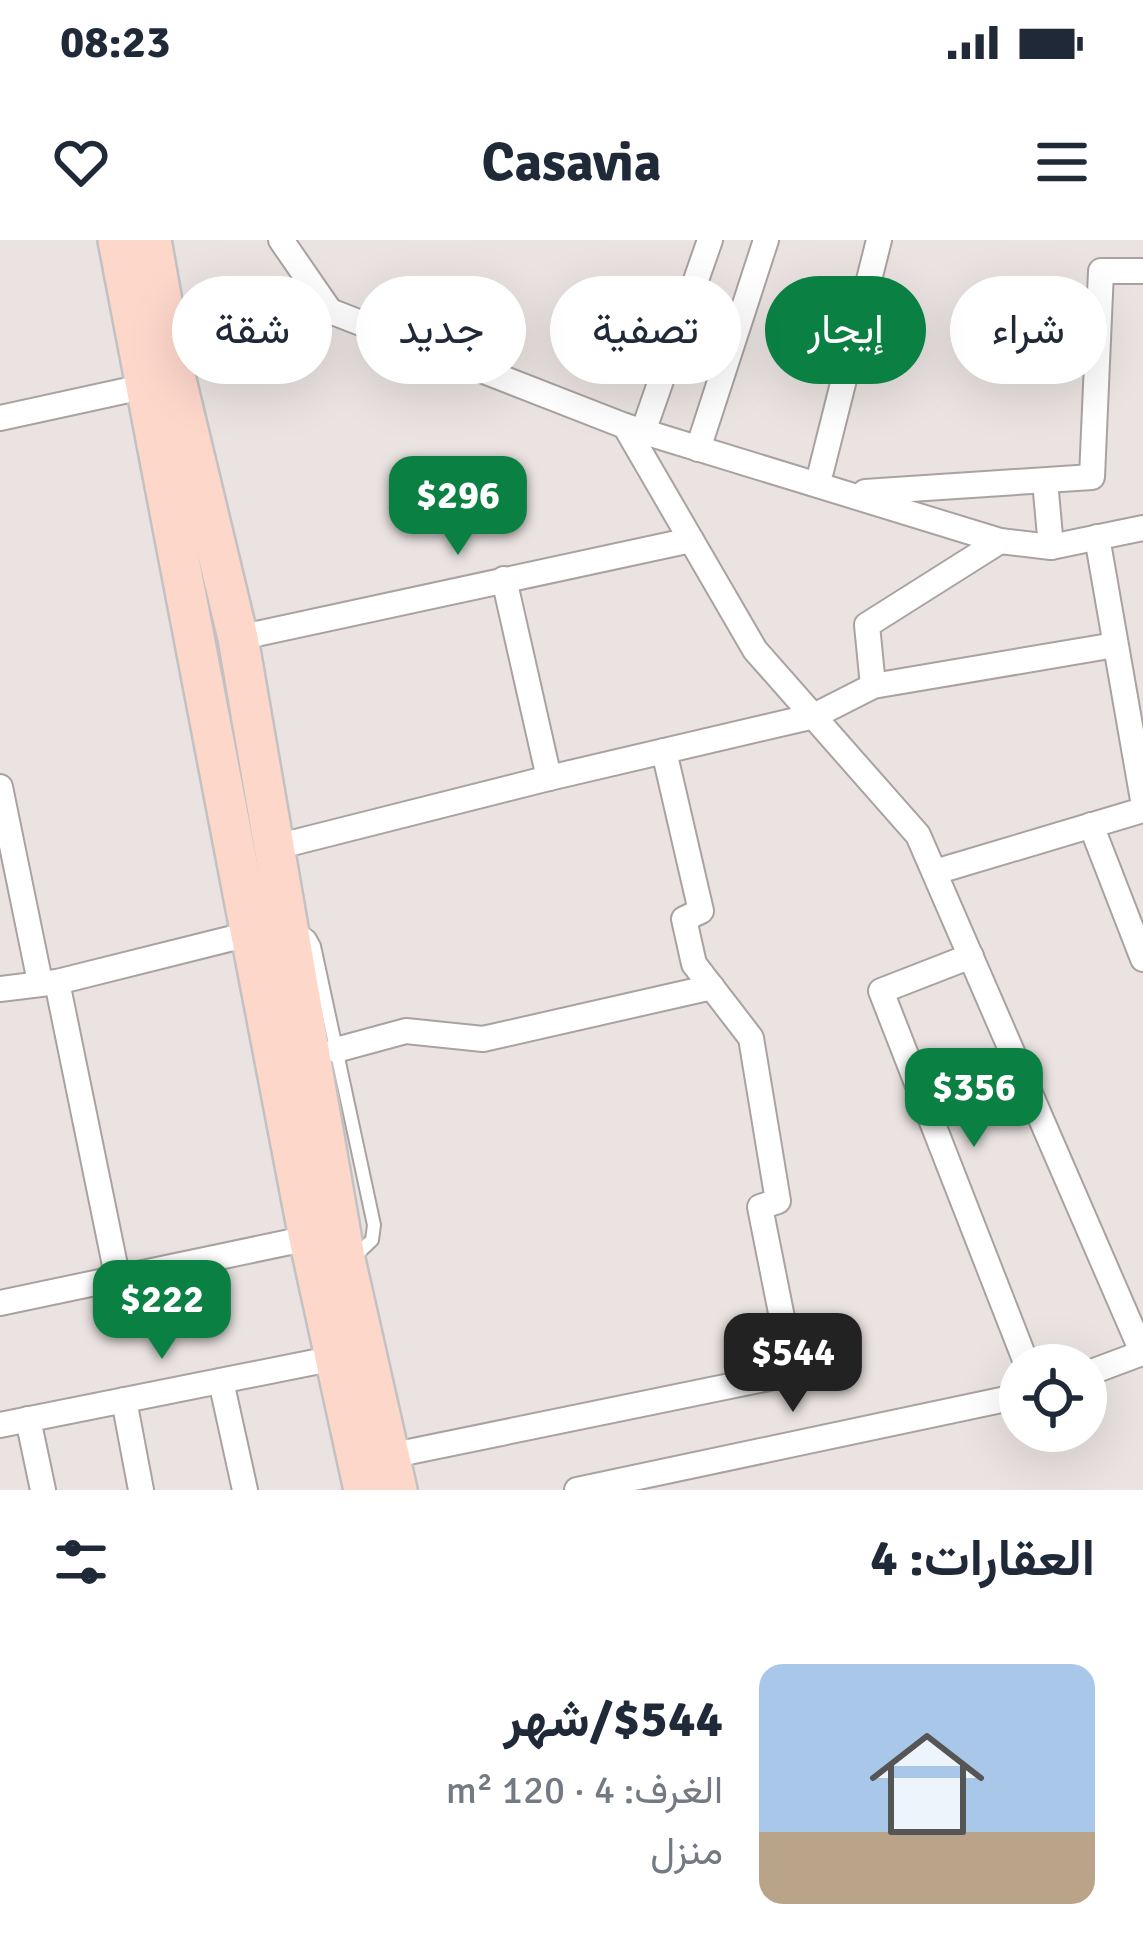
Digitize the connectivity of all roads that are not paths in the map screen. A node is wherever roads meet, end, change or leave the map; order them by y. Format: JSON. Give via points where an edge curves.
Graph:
{"nodes":[{"id":1,"x":118,"y":240,"type":"edge"},
{"id":2,"x":151,"y":240,"type":"edge"},
{"id":3,"x":281,"y":240,"type":"edge"},
{"id":4,"x":710,"y":240,"type":"edge"},
{"id":5,"x":766,"y":240,"type":"edge"},
{"id":6,"x":879,"y":240,"type":"edge"},
{"id":7,"x":1143,"y":271,"type":"edge"},
{"id":8,"x":305,"y":276,"type":"edge"},
{"id":9,"x":332,"y":312,"type":"edge"},
{"id":10,"x":172,"y":337,"type":"edge"},
{"id":11,"x":167,"y":338,"type":"junction"},
{"id":12,"x":160,"y":383,"type":"junction"},
{"id":13,"x":0,"y":418,"type":"edge"},
{"id":14,"x":634,"y":429,"type":"junction"},
{"id":15,"x":698,"y":448,"type":"junction"},
{"id":16,"x":821,"y":471,"type":"dead end"},
{"id":17,"x":1045,"y":481,"type":"junction"},
{"id":18,"x":845,"y":493,"type":"junction"},
{"id":19,"x":1143,"y":528,"type":"edge"},
{"id":20,"x":1096,"y":537,"type":"junction"},
{"id":21,"x":691,"y":540,"type":"junction"},
{"id":22,"x":1000,"y":541,"type":"junction"},
{"id":23,"x":1051,"y":547,"type":"junction"},
{"id":24,"x":504,"y":579,"type":"junction"},
{"id":25,"x":238,"y":638,"type":"junction"},
{"id":26,"x":1115,"y":645,"type":"junction"},
{"id":27,"x":873,"y":686,"type":"junction"},
{"id":28,"x":814,"y":716,"type":"junction"},
{"id":29,"x":664,"y":751,"type":"junction"},
{"id":30,"x":549,"y":778,"type":"junction"},
{"id":31,"x":0,"y":787,"type":"edge"},
{"id":32,"x":1143,"y":800,"type":"edge"},
{"id":33,"x":1143,"y":810,"type":"edge"},
{"id":34,"x":1091,"y":825,"type":"junction"},
{"id":35,"x":276,"y":847,"type":"junction"},
{"id":36,"x":935,"y":872,"type":"junction"},
{"id":37,"x":269,"y":929,"type":"junction"},
{"id":38,"x":971,"y":956,"type":"junction"},
{"id":39,"x":1143,"y":959,"type":"edge"},
{"id":40,"x":48,"y":982,"type":"junction"},
{"id":41,"x":712,"y":987,"type":"junction"},
{"id":42,"x":0,"y":989,"type":"edge"},
{"id":43,"x":336,"y":1050,"type":"junction"},
{"id":44,"x":309,"y":1238,"type":"junction"},
{"id":45,"x":346,"y":1264,"type":"junction"},
{"id":46,"x":118,"y":1280,"type":"junction"},
{"id":47,"x":0,"y":1303,"type":"edge"},
{"id":48,"x":1019,"y":1344,"type":"edge"},
{"id":49,"x":1143,"y":1354,"type":"edge"},
{"id":50,"x":335,"y":1358,"type":"junction"},
{"id":51,"x":1107,"y":1367,"type":"edge"},
{"id":52,"x":220,"y":1381,"type":"junction"},
{"id":53,"x":124,"y":1400,"type":"junction"},
{"id":54,"x":999,"y":1400,"type":"edge"},
{"id":55,"x":28,"y":1419,"type":"junction"},
{"id":56,"x":0,"y":1425,"type":"edge"},
{"id":57,"x":393,"y":1473,"type":"edge"},
{"id":58,"x":43,"y":1490,"type":"edge"},
{"id":59,"x":141,"y":1490,"type":"edge"},
{"id":60,"x":244,"y":1490,"type":"edge"},
{"id":61,"x":364,"y":1490,"type":"edge"},
{"id":62,"x":577,"y":1490,"type":"edge"}],
"edges":[{"from":1,"to":12,"type":"main road"},
{"from":2,"to":11,"type":"main road"},
{"from":3,"to":8,"type":"street"},
{"from":4,"to":14,"type":"street"},
{"from":5,"to":15,"type":"street"},
{"from":6,"to":16,"type":"street"},
{"from":7,"to":17,"type":"street","via":[[1101,271],[1093,477]]},
{"from":9,"to":14,"type":"street"},
{"from":10,"to":11,"type":"street"},
{"from":11,"to":12,"type":"main road"},
{"from":12,"to":13,"type":"street"},
{"from":12,"to":25,"type":"main road"},
{"from":12,"to":37,"type":"main road"},
{"from":14,"to":15,"type":"street"},
{"from":14,"to":21,"type":"street"},
{"from":15,"to":18,"type":"street"},
{"from":17,"to":18,"type":"street"},
{"from":17,"to":23,"type":"street"},
{"from":18,"to":22,"type":"street"},
{"from":19,"to":20,"type":"street"},
{"from":20,"to":23,"type":"street"},
{"from":20,"to":26,"type":"street"},
{"from":21,"to":24,"type":"street"},
{"from":21,"to":28,"type":"street","via":[[755,650]]},
{"from":22,"to":23,"type":"street"},
{"from":22,"to":27,"type":"street","via":[[867,625]]},
{"from":24,"to":25,"type":"street"},
{"from":24,"to":30,"type":"street"},
{"from":25,"to":35,"type":"main road"},
{"from":26,"to":27,"type":"street"},
{"from":26,"to":32,"type":"street"},
{"from":27,"to":28,"type":"street"},
{"from":28,"to":29,"type":"street"},
{"from":28,"to":36,"type":"street","via":[[918,835]]},
{"from":29,"to":30,"type":"street"},
{"from":29,"to":41,"type":"street","via":[[701,911],[684,919],[694,964]]},
{"from":30,"to":35,"type":"street"},
{"from":31,"to":40,"type":"street"},
{"from":33,"to":34,"type":"street"},
{"from":34,"to":36,"type":"street"},
{"from":34,"to":39,"type":"street"},
{"from":35,"to":37,"type":"main road"},
{"from":36,"to":38,"type":"street"},
{"from":37,"to":40,"type":"street"},
{"from":37,"to":43,"type":"lane","via":[[302,931],[314,946]]},
{"from":37,"to":44,"type":"main road"},
{"from":37,"to":45,"type":"main road"},
{"from":38,"to":48,"type":"street","via":[[881,991]]},
{"from":38,"to":49,"type":"street"},
{"from":40,"to":42,"type":"street"},
{"from":40,"to":46,"type":"street"},
{"from":41,"to":43,"type":"street","via":[[483,1040],[406,1031]]},
{"from":41,"to":57,"type":"street","via":[[751,1038],[778,1201],[760,1207],[793,1373]]},
{"from":43,"to":45,"type":"lane","via":[[374,1225],[367,1246]]},
{"from":44,"to":46,"type":"street"},
{"from":44,"to":50,"type":"main road"},
{"from":45,"to":57,"type":"main road"},
{"from":46,"to":47,"type":"street"},
{"from":49,"to":51,"type":"street"},
{"from":50,"to":52,"type":"street"},
{"from":50,"to":61,"type":"main road"},
{"from":52,"to":53,"type":"street"},
{"from":52,"to":60,"type":"street"},
{"from":53,"to":55,"type":"street"},
{"from":53,"to":59,"type":"street"},
{"from":54,"to":62,"type":"street"},
{"from":55,"to":56,"type":"street"},
{"from":55,"to":58,"type":"street"}]}
